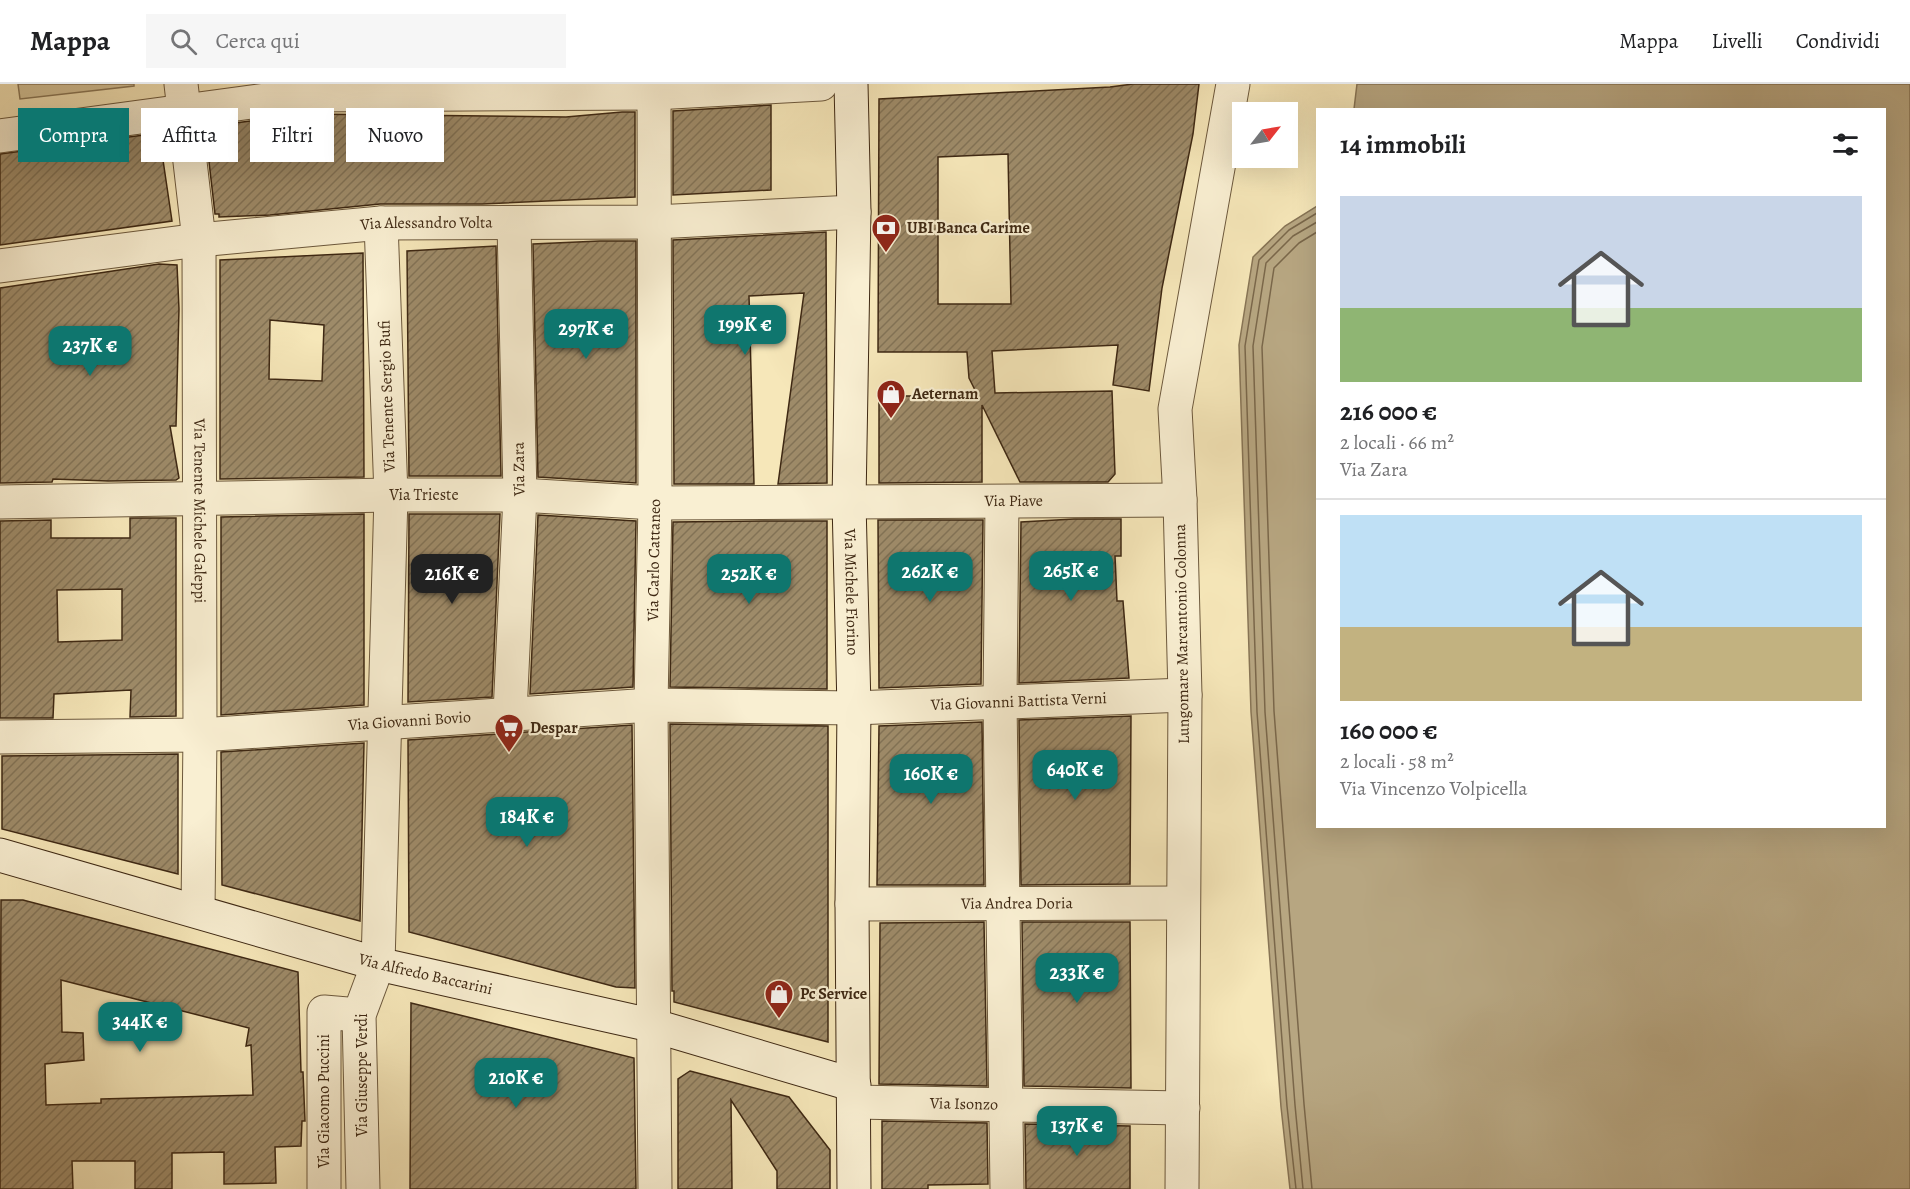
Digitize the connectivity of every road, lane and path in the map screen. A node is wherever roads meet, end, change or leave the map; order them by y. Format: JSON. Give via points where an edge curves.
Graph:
{"nodes":[{"id":1,"x":821,"y":84,"type":"edge"},
{"id":2,"x":851,"y":84,"type":"edge"},
{"id":3,"x":1233,"y":84,"type":"edge"},
{"id":4,"x":654,"y":93,"type":"junction"},
{"id":5,"x":183,"y":97,"type":"edge"},
{"id":6,"x":0,"y":136,"type":"edge"},
{"id":7,"x":854,"y":212,"type":"junction"},
{"id":8,"x":655,"y":222,"type":"junction"},
{"id":9,"x":381,"y":223,"type":"junction"},
{"id":10,"x":514,"y":224,"type":"junction"},
{"id":11,"x":199,"y":240,"type":"junction"},
{"id":12,"x":0,"y":266,"type":"edge"},
{"id":13,"x":391,"y":495,"type":"junction"},
{"id":14,"x":520,"y":495,"type":"junction"},
{"id":15,"x":201,"y":499,"type":"junction"},
{"id":16,"x":1180,"y":500,"type":"junction"},
{"id":17,"x":0,"y":501,"type":"edge"},
{"id":18,"x":849,"y":502,"type":"junction"},
{"id":19,"x":1002,"y":502,"type":"junction"},
{"id":20,"x":655,"y":503,"type":"junction"},
{"id":21,"x":1185,"y":695,"type":"junction"},
{"id":22,"x":1000,"y":702,"type":"junction"},
{"id":23,"x":651,"y":705,"type":"junction"},
{"id":24,"x":854,"y":708,"type":"junction"},
{"id":25,"x":510,"y":714,"type":"junction"},
{"id":26,"x":384,"y":722,"type":"junction"},
{"id":27,"x":201,"y":735,"type":"junction"},
{"id":28,"x":0,"y":737,"type":"edge"},
{"id":29,"x":0,"y":855,"type":"edge"},
{"id":30,"x":1183,"y":903,"type":"junction"},
{"id":31,"x":852,"y":904,"type":"junction"},
{"id":32,"x":1002,"y":905,"type":"junction"},
{"id":33,"x":198,"y":911,"type":"junction"},
{"id":34,"x":378,"y":964,"type":"junction"},
{"id":35,"x":359,"y":1015,"type":"junction"},
{"id":36,"x":655,"y":1026,"type":"junction"},
{"id":37,"x":854,"y":1094,"type":"junction"},
{"id":38,"x":1006,"y":1104,"type":"junction"},
{"id":39,"x":1183,"y":1108,"type":"junction"},
{"id":40,"x":324,"y":1189,"type":"edge"},
{"id":41,"x":363,"y":1189,"type":"edge"},
{"id":42,"x":655,"y":1189,"type":"edge"},
{"id":43,"x":854,"y":1189,"type":"edge"},
{"id":44,"x":1007,"y":1189,"type":"edge"},
{"id":45,"x":1182,"y":1189,"type":"edge"}],
"edges":[{"from":1,"to":4,"type":"street"},
{"from":2,"to":7,"type":"street","name":"Via Michele Fiorino"},
{"from":3,"to":16,"type":"street","name":"Lungomare Marcantonio Colonna","via":[[1175,409]]},
{"from":4,"to":5,"type":"street"},
{"from":4,"to":8,"type":"street","name":"Via Carlo Cattaneo"},
{"from":5,"to":6,"type":"street"},
{"from":5,"to":11,"type":"street","name":"Via Tenente Michele Galeppi"},
{"from":7,"to":8,"type":"street","name":"Via Alessandro Volta"},
{"from":7,"to":18,"type":"street","name":"Via Michele Fiorino"},
{"from":8,"to":10,"type":"street","name":"Via Alessandro Volta"},
{"from":8,"to":20,"type":"street","name":"Via Carlo Cattaneo"},
{"from":9,"to":10,"type":"street","name":"Via Alessandro Volta"},
{"from":9,"to":11,"type":"street","name":"Via Alessandro Volta"},
{"from":9,"to":13,"type":"street","name":"Via Tenente Sergio Bufi"},
{"from":10,"to":14,"type":"street","name":"Via Zara"},
{"from":11,"to":12,"type":"street","name":"Via Alessandro Volta"},
{"from":11,"to":15,"type":"street","name":"Via Tenente Michele Galeppi"},
{"from":13,"to":14,"type":"street","name":"Via Trieste"},
{"from":13,"to":15,"type":"street","name":"Via Trieste"},
{"from":13,"to":26,"type":"street","name":"Via Tenente Sergio Bufi"},
{"from":14,"to":20,"type":"street","name":"Via Trieste"},
{"from":14,"to":25,"type":"street","name":"Via Zara"},
{"from":15,"to":17,"type":"street","name":"Via Trieste"},
{"from":15,"to":27,"type":"street","name":"Via Tenente Michele Galeppi"},
{"from":16,"to":19,"type":"street","name":"Via Piave"},
{"from":16,"to":21,"type":"street","name":"Lungomare Marcantonio Colonna"},
{"from":18,"to":19,"type":"street","name":"Via Piave"},
{"from":18,"to":20,"type":"street","name":"Via Trieste"},
{"from":18,"to":24,"type":"street","name":"Via Michele Fiorino"},
{"from":19,"to":22,"type":"street"},
{"from":20,"to":23,"type":"street","name":"Via Carlo Cattaneo"},
{"from":21,"to":22,"type":"street","name":"Via Giovanni Battista Verni"},
{"from":21,"to":30,"type":"street","name":"Lungomare Marcantonio Colonna"},
{"from":22,"to":24,"type":"street","name":"Via Giovanni Battista Verni"},
{"from":22,"to":32,"type":"street"},
{"from":23,"to":24,"type":"street","name":"Via Giovanni Bovio"},
{"from":23,"to":25,"type":"street","name":"Via Giovanni Bovio"},
{"from":23,"to":36,"type":"street","name":"Via Carlo Cattaneo"},
{"from":24,"to":31,"type":"street","name":"Via Michele Fiorino"},
{"from":25,"to":26,"type":"street","name":"Via Giovanni Bovio"},
{"from":26,"to":27,"type":"street","name":"Via Giovanni Bovio"},
{"from":26,"to":34,"type":"street","name":"Via Tenente Sergio Bufi"},
{"from":27,"to":28,"type":"street","name":"Via Giovanni Bovio"},
{"from":27,"to":33,"type":"street","name":"Via Tenente Michele Galeppi"},
{"from":29,"to":33,"type":"street","name":"Via Alfredo Baccarini"},
{"from":30,"to":32,"type":"street","name":"Via Andrea Doria"},
{"from":30,"to":39,"type":"street","name":"Lungomare Marcantonio Colonna"},
{"from":31,"to":32,"type":"street","name":"Via Andrea Doria"},
{"from":31,"to":37,"type":"street","name":"Via Michele Fiorino"},
{"from":32,"to":38,"type":"street"},
{"from":33,"to":34,"type":"street","name":"Via Alfredo Baccarini"},
{"from":34,"to":35,"type":"street","name":"Via Giuseppe Verdi"},
{"from":34,"to":36,"type":"street","name":"Via Alfredo Baccarini"},
{"from":35,"to":40,"type":"street","name":"Via Giacomo Puccini","via":[[324,1012]]},
{"from":35,"to":41,"type":"street","name":"Via Giuseppe Verdi"},
{"from":36,"to":37,"type":"street","name":"Via Alfredo Baccarini"},
{"from":36,"to":42,"type":"street","name":"Via Carlo Cattaneo"},
{"from":37,"to":38,"type":"street","name":"Via Isonzo"},
{"from":37,"to":43,"type":"street","name":"Via Michele Fiorino"},
{"from":38,"to":39,"type":"street","name":"Via Isonzo"},
{"from":38,"to":44,"type":"street"},
{"from":39,"to":45,"type":"street","name":"Lungomare Marcantonio Colonna"}]}
